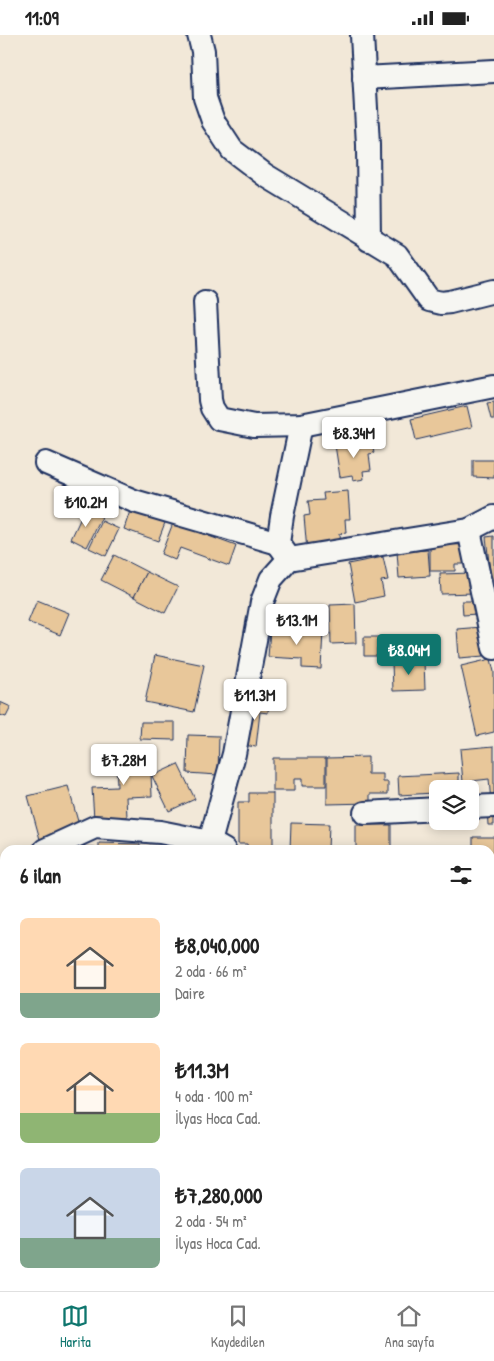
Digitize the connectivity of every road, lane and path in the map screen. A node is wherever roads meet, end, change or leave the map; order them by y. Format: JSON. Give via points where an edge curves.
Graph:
{"nodes":[{"id":1,"x":199,"y":35,"type":"edge"},
{"id":2,"x":362,"y":35,"type":"edge"},
{"id":3,"x":494,"y":71,"type":"edge"},
{"id":4,"x":364,"y":77,"type":"junction"},
{"id":5,"x":369,"y":239,"type":"junction"},
{"id":6,"x":494,"y":291,"type":"edge"},
{"id":7,"x":205,"y":302,"type":"dead end"},
{"id":8,"x":494,"y":386,"type":"edge"},
{"id":9,"x":301,"y":425,"type":"junction"},
{"id":10,"x":46,"y":463,"type":"dead end"},
{"id":11,"x":494,"y":517,"type":"edge"},
{"id":12,"x":469,"y":530,"type":"junction"},
{"id":13,"x":284,"y":551,"type":"junction"},
{"id":14,"x":494,"y":648,"type":"edge"},
{"id":15,"x":479,"y":807,"type":"edge"},
{"id":16,"x":494,"y":807,"type":"edge"},
{"id":17,"x":429,"y":809,"type":"edge"},
{"id":18,"x":365,"y":813,"type":"dead end"},
{"id":19,"x":56,"y":845,"type":"edge"},
{"id":20,"x":213,"y":845,"type":"edge"},
{"id":21,"x":217,"y":845,"type":"edge"}],
"edges":[{"from":1,"to":5,"type":"street","via":[[205,98],[213,121],[232,150],[265,175]]},
{"from":2,"to":4,"type":"street"},
{"from":3,"to":4,"type":"street"},
{"from":4,"to":5,"type":"street"},
{"from":5,"to":6,"type":"street","via":[[397,255],[429,300],[450,303]]},
{"from":7,"to":9,"type":"street","via":[[210,400],[215,415],[219,419],[254,426]]},
{"from":8,"to":9,"type":"street"},
{"from":9,"to":13,"type":"street","via":[[282,516]]},
{"from":10,"to":13,"type":"street","via":[[134,501]]},
{"from":11,"to":12,"type":"street"},
{"from":12,"to":13,"type":"street"},
{"from":12,"to":14,"type":"street"},
{"from":13,"to":21,"type":"street","via":[[262,602]]},
{"from":15,"to":16,"type":"street"},
{"from":17,"to":18,"type":"street"},
{"from":19,"to":20,"type":"street","via":[[96,827],[160,831]]}]}
